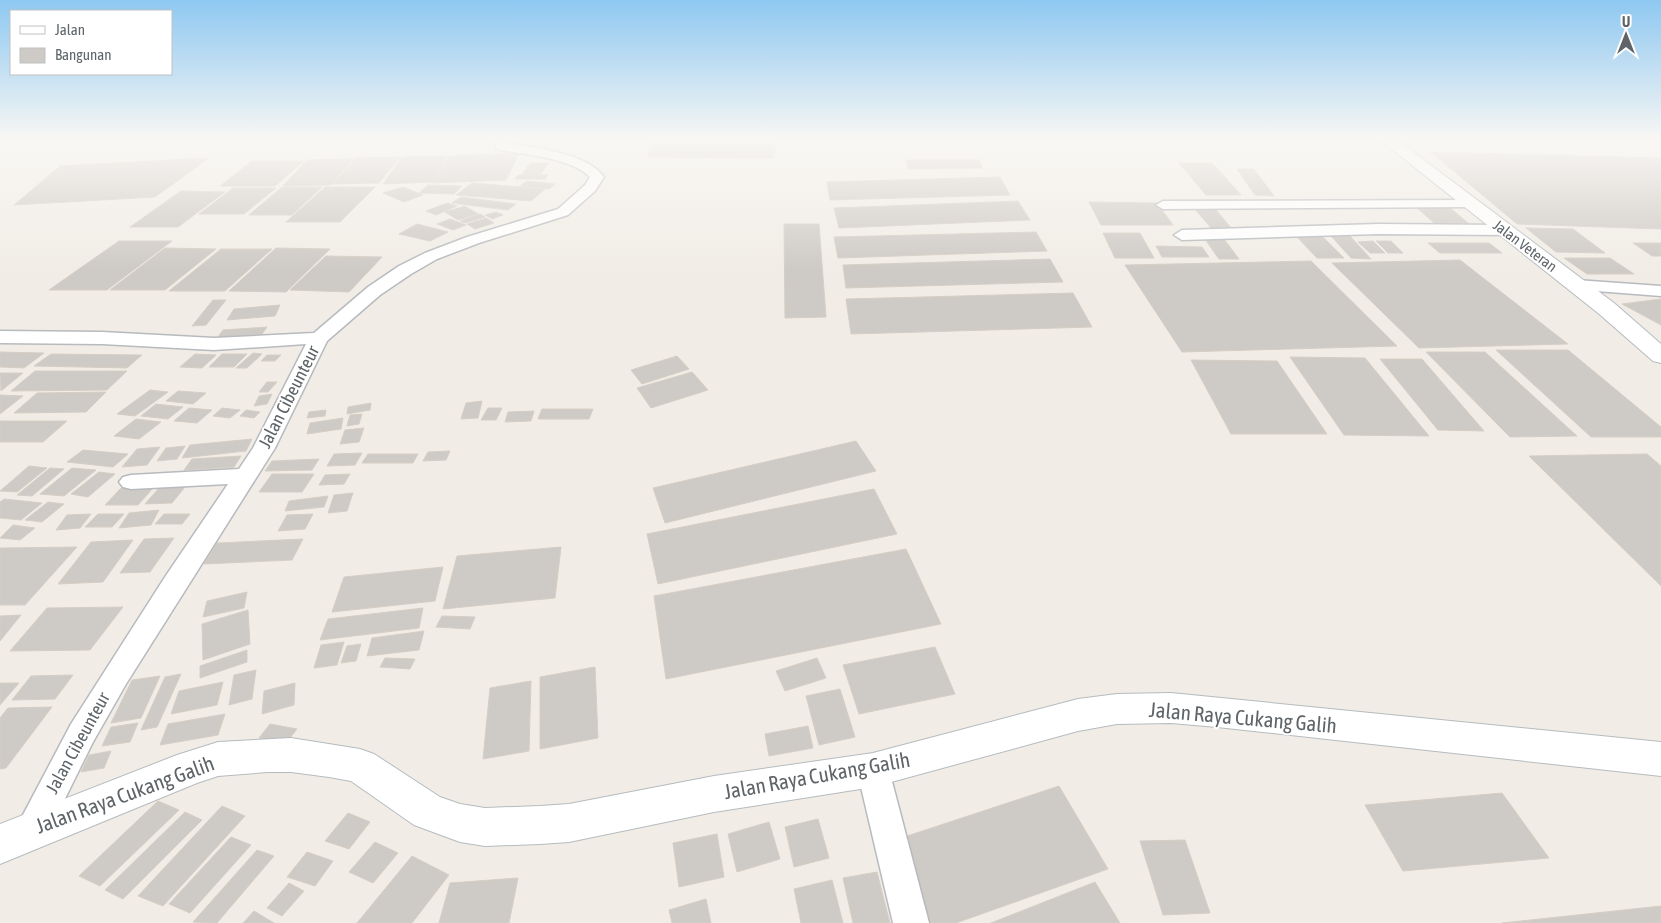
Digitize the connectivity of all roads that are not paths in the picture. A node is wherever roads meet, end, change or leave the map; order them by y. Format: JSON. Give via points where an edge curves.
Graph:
{"nodes":[{"id":1,"x":593,"y":182,"type":"edge"},
{"id":2,"x":1441,"y":182,"type":"edge"},
{"id":3,"x":1469,"y":204,"type":"junction"},
{"id":4,"x":1163,"y":205,"type":"dead end"},
{"id":5,"x":1505,"y":230,"type":"junction"},
{"id":6,"x":1182,"y":235,"type":"dead end"},
{"id":7,"x":1576,"y":285,"type":"junction"},
{"id":8,"x":1661,"y":291,"type":"edge"},
{"id":9,"x":0,"y":337,"type":"edge"},
{"id":10,"x":318,"y":338,"type":"junction"},
{"id":11,"x":1661,"y":356,"type":"edge"},
{"id":12,"x":247,"y":476,"type":"junction"},
{"id":13,"x":131,"y":482,"type":"dead end"},
{"id":14,"x":1661,"y":759,"type":"edge"},
{"id":15,"x":873,"y":770,"type":"junction"},
{"id":16,"x":16,"y":837,"type":"edge"},
{"id":17,"x":911,"y":923,"type":"edge"}],
"edges":[{"from":1,"to":10,"type":"street","name":"Jalan Cibeunteur","via":[[563,212],[473,240],[405,270],[374,291]]},
{"from":2,"to":3,"type":"main road","name":"Jalan Veteran"},
{"from":3,"to":4,"type":"street"},
{"from":3,"to":5,"type":"main road","name":"Jalan Veteran"},
{"from":5,"to":6,"type":"street"},
{"from":5,"to":7,"type":"main road","name":"Jalan Veteran"},
{"from":7,"to":8,"type":"street"},
{"from":7,"to":11,"type":"main road","name":"Jalan Veteran"},
{"from":9,"to":10,"type":"street","via":[[110,338],[214,344]]},
{"from":10,"to":12,"type":"street","name":"Jalan Cibeunteur"},
{"from":12,"to":13,"type":"street"},
{"from":12,"to":16,"type":"street","name":"Jalan Cibeunteur","via":[[174,584]]},
{"from":14,"to":15,"type":"main road","name":"Jalan Raya Cukang Galih","via":[[1171,708],[1078,715]]},
{"from":15,"to":16,"type":"main road","name":"Jalan Raya Cukang Galih","via":[[714,794],[569,823],[485,827],[428,812],[360,766],[291,755],[218,759]]},
{"from":15,"to":17,"type":"street"}]}
